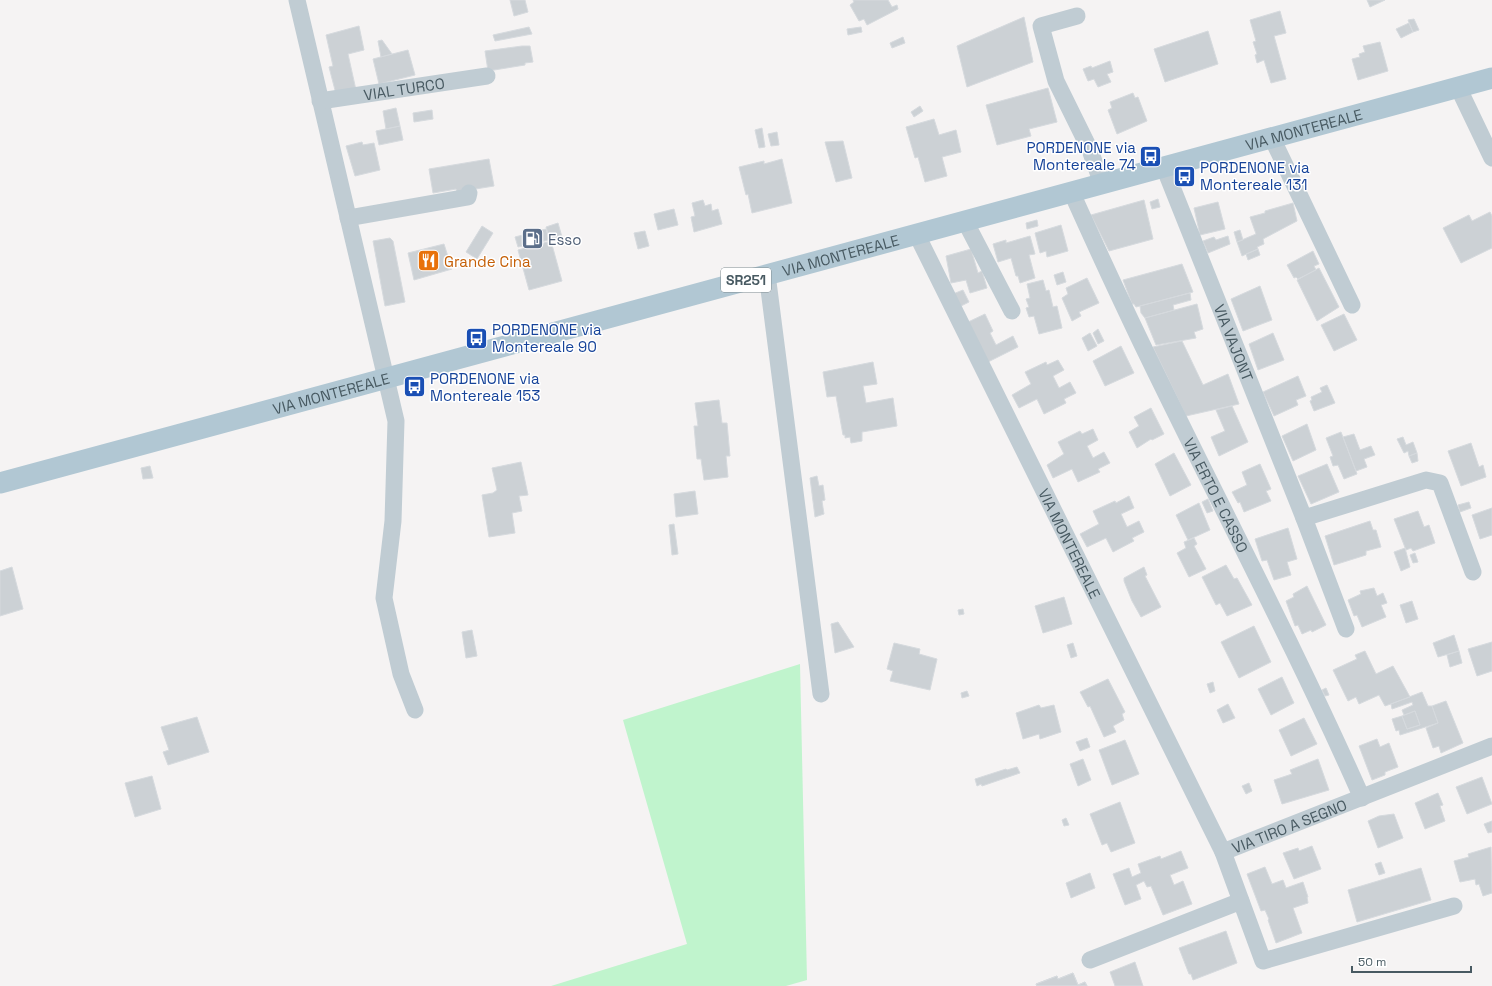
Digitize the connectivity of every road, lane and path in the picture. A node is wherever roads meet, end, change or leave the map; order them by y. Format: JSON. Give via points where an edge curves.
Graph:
{"nodes":[{"id":1,"x":297,"y":0,"type":"edge"},
{"id":2,"x":1077,"y":16,"type":"dead end"},
{"id":3,"x":487,"y":76,"type":"dead end"},
{"id":4,"x":1492,"y":78,"type":"edge"},
{"id":5,"x":1458,"y":87,"type":"junction"},
{"id":6,"x":320,"y":101,"type":"junction"},
{"id":7,"x":1272,"y":138,"type":"junction"},
{"id":8,"x":1492,"y":158,"type":"edge"},
{"id":9,"x":1164,"y":167,"type":"junction"},
{"id":10,"x":1102,"y":184,"type":"junction"},
{"id":11,"x":1071,"y":191,"type":"junction"},
{"id":12,"x":469,"y":193,"type":"dead end"},
{"id":13,"x":348,"y":218,"type":"junction"},
{"id":14,"x":965,"y":221,"type":"junction"},
{"id":15,"x":917,"y":235,"type":"junction"},
{"id":16,"x":767,"y":274,"type":"junction"},
{"id":17,"x":1352,"y":305,"type":"dead end"},
{"id":18,"x":1012,"y":310,"type":"dead end"},
{"id":19,"x":385,"y":378,"type":"junction"},
{"id":20,"x":0,"y":482,"type":"edge"},
{"id":21,"x":1304,"y":518,"type":"junction"},
{"id":22,"x":1473,"y":572,"type":"dead end"},
{"id":23,"x":1346,"y":629,"type":"dead end"},
{"id":24,"x":821,"y":694,"type":"dead end"},
{"id":25,"x":415,"y":710,"type":"dead end"},
{"id":26,"x":1491,"y":750,"type":"edge"},
{"id":27,"x":1362,"y":798,"type":"junction"},
{"id":28,"x":1223,"y":852,"type":"junction"},
{"id":29,"x":1241,"y":901,"type":"junction"},
{"id":30,"x":1454,"y":906,"type":"dead end"},
{"id":31,"x":1090,"y":960,"type":"dead end"}],
"edges":[{"from":1,"to":6,"type":"street"},
{"from":2,"to":10,"type":"street","via":[[1041,26],[1056,81],[1090,150]]},
{"from":3,"to":6,"type":"street","name":"VIAL TURCO"},
{"from":4,"to":5,"type":"main road","name":"VIA MONTEREALE","number":"SR251"},
{"from":5,"to":7,"type":"main road","name":"VIA MONTEREALE","number":"SR251"},
{"from":5,"to":8,"type":"street"},
{"from":6,"to":13,"type":"street"},
{"from":7,"to":9,"type":"main road","name":"VIA MONTEREALE","number":"SR251"},
{"from":7,"to":17,"type":"street"},
{"from":9,"to":10,"type":"main road","name":"VIA MONTEREALE","number":"SR251"},
{"from":9,"to":21,"type":"street","name":"VIA VAJONT"},
{"from":10,"to":11,"type":"main road","name":"VIA MONTEREALE","number":"SR251"},
{"from":11,"to":14,"type":"main road","name":"VIA MONTEREALE","number":"SR251"},
{"from":11,"to":27,"type":"street","name":"VIA ERTO E CASSO","via":[[1140,339],[1250,559]]},
{"from":12,"to":13,"type":"street","via":[[468,197]]},
{"from":13,"to":19,"type":"street"},
{"from":14,"to":15,"type":"main road","name":"VIA MONTEREALE","number":"SR251"},
{"from":14,"to":18,"type":"street"},
{"from":15,"to":16,"type":"main road","name":"VIA MONTEREALE","number":"SR251"},
{"from":15,"to":28,"type":"street","name":"VIA MONTEREALE"},
{"from":16,"to":19,"type":"main road","name":"VIA MONTEREALE","number":"SR251"},
{"from":16,"to":24,"type":"street"},
{"from":19,"to":20,"type":"main road","name":"VIA MONTEREALE","number":"SR251"},
{"from":19,"to":25,"type":"street","via":[[396,422],[393,521],[384,598],[401,674]]},
{"from":21,"to":22,"type":"street","via":[[1426,480],[1440,483]]},
{"from":21,"to":23,"type":"street","name":"VIA VAJONT"},
{"from":26,"to":27,"type":"street","name":"VIA TIRO A SEGNO"},
{"from":27,"to":28,"type":"street","name":"VIA TIRO A SEGNO"},
{"from":28,"to":29,"type":"street","name":"VIA TIRO A SEGNO"},
{"from":29,"to":30,"type":"street","name":"VIA TIRO A SEGNO","via":[[1263,961]]},
{"from":29,"to":31,"type":"street"}]}
